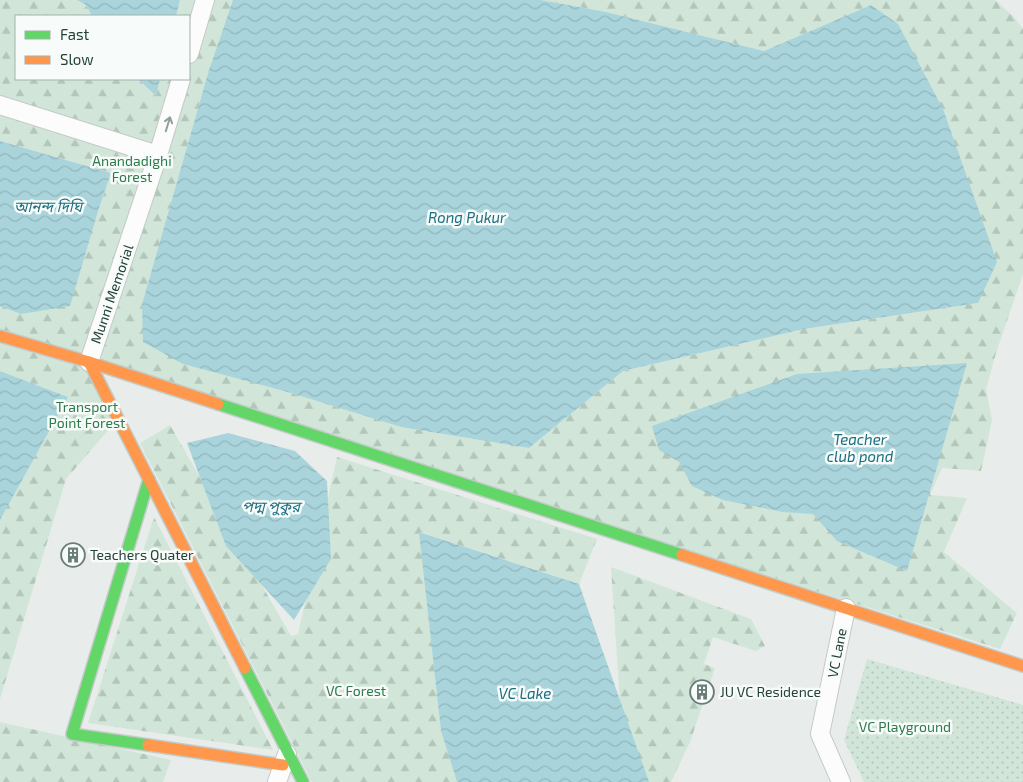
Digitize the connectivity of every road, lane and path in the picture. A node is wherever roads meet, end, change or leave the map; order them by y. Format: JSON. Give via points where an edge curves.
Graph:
{"nodes":[{"id":1,"x":205,"y":0,"type":"edge"},
{"id":2,"x":190,"y":51,"type":"edge"},
{"id":3,"x":181,"y":80,"type":"edge"},
{"id":4,"x":0,"y":105,"type":"edge"},
{"id":5,"x":158,"y":155,"type":"junction"},
{"id":6,"x":0,"y":336,"type":"edge"},
{"id":7,"x":89,"y":362,"type":"junction"},
{"id":8,"x":149,"y":479,"type":"junction"},
{"id":9,"x":846,"y":608,"type":"junction"},
{"id":10,"x":1023,"y":666,"type":"edge"},
{"id":11,"x":283,"y":766,"type":"edge"},
{"id":12,"x":303,"y":782,"type":"edge"},
{"id":13,"x":841,"y":782,"type":"edge"}],
"edges":[{"from":1,"to":2,"type":"street"},
{"from":5,"to":3,"type":"street","one_way":true},
{"from":4,"to":5,"type":"street"},
{"from":5,"to":7,"type":"street","name":"Munni Memorial"},
{"from":6,"to":7,"type":"street"},
{"from":7,"to":8,"type":"street"},
{"from":7,"to":9,"type":"street"},
{"from":8,"to":11,"type":"street"},
{"from":8,"to":11,"type":"street","via":[[72,734]]},
{"from":9,"to":10,"type":"street"},
{"from":9,"to":13,"type":"street","name":"VC Lane","via":[[820,734]]},
{"from":11,"to":12,"type":"street"}]}
